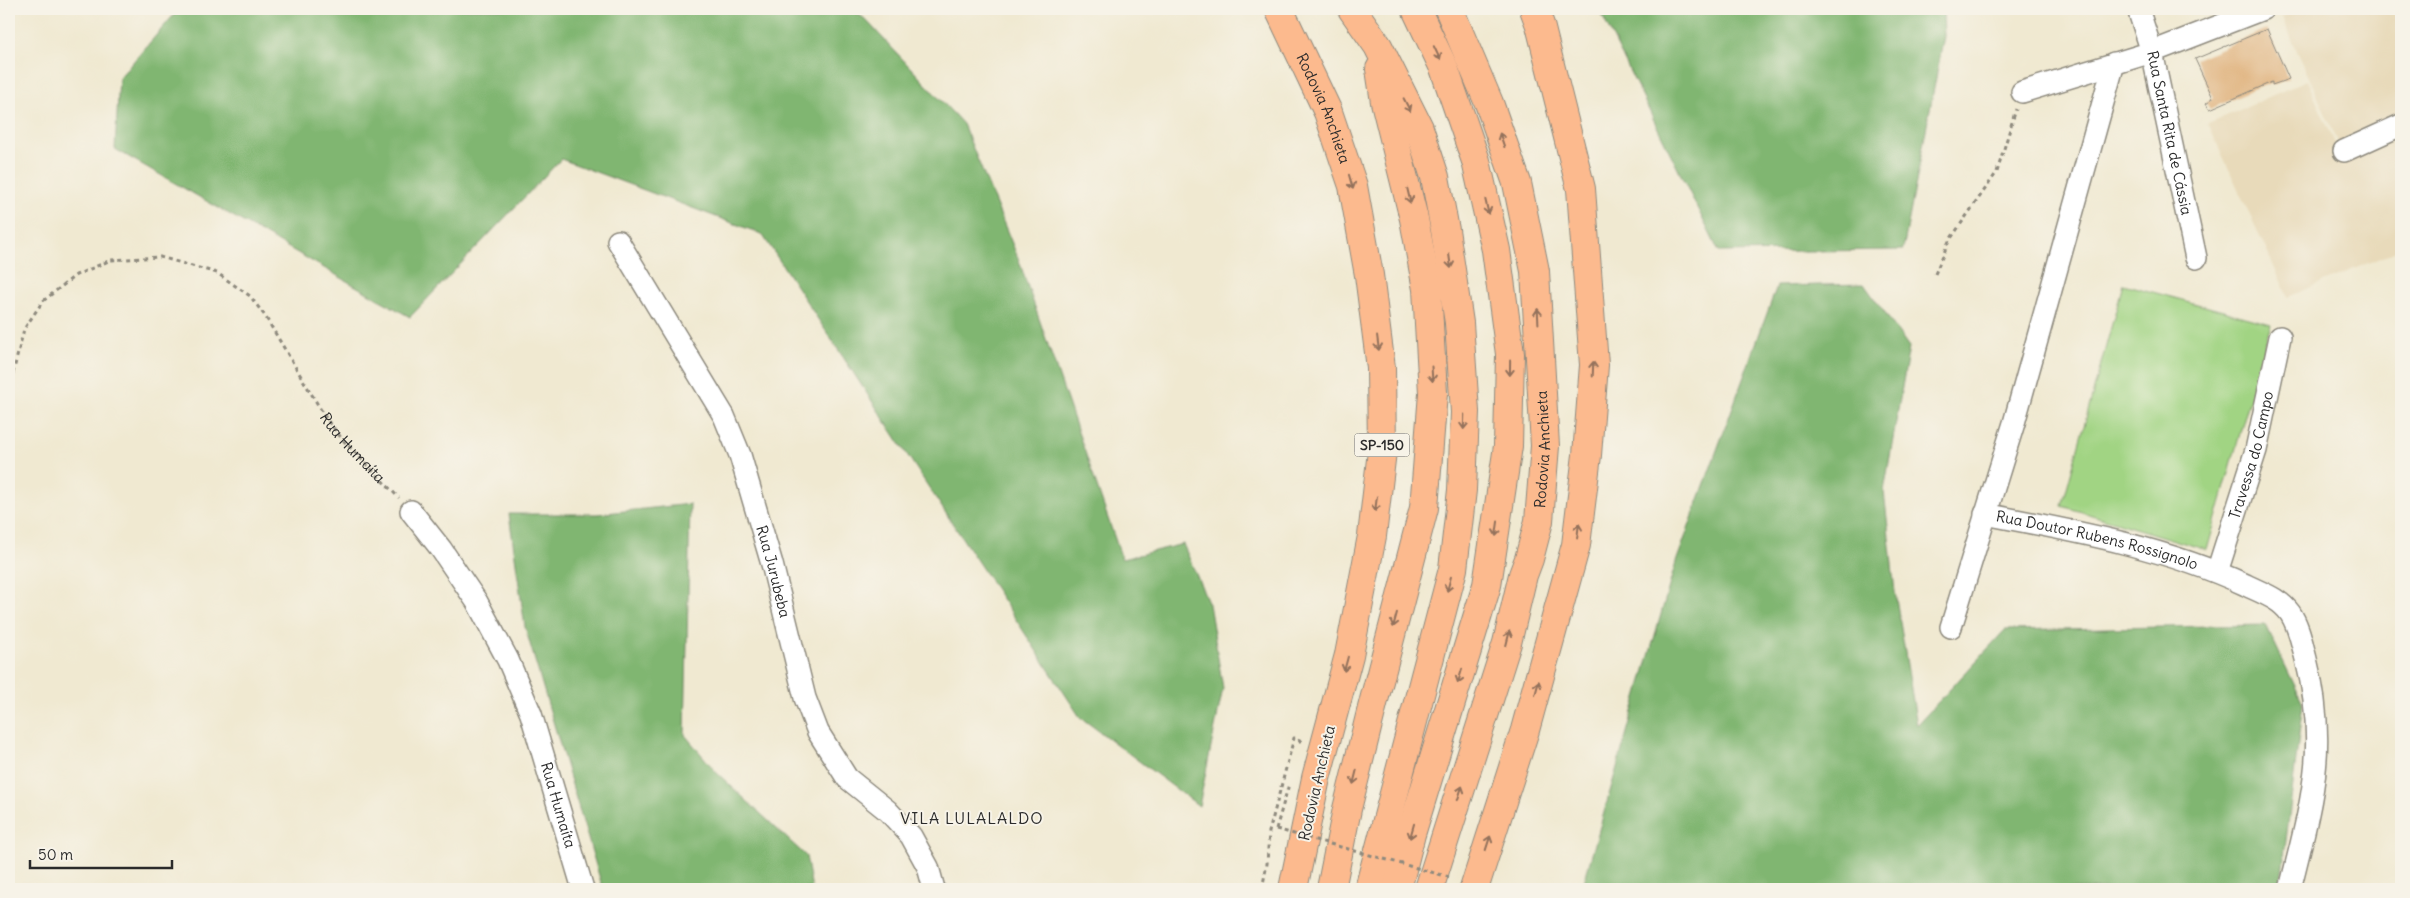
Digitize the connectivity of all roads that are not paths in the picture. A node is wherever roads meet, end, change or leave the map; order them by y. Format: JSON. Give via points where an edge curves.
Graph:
{"nodes":[{"id":1,"x":1278,"y":9,"type":"edge"},
{"id":2,"x":1352,"y":9,"type":"edge"},
{"id":3,"x":1416,"y":9,"type":"edge"},
{"id":4,"x":1449,"y":9,"type":"edge"},
{"id":5,"x":1534,"y":9,"type":"edge"},
{"id":6,"x":2138,"y":9,"type":"edge"},
{"id":7,"x":2263,"y":9,"type":"edge"},
{"id":8,"x":1378,"y":46,"type":"junction"},
{"id":9,"x":2152,"y":52,"type":"junction"},
{"id":10,"x":2114,"y":63,"type":"junction"},
{"id":11,"x":2022,"y":92,"type":"road end"},
{"id":12,"x":2401,"y":125,"type":"edge"},
{"id":13,"x":2344,"y":150,"type":"dead end"},
{"id":14,"x":618,"y":241,"type":"dead end"},
{"id":15,"x":2196,"y":258,"type":"dead end"},
{"id":16,"x":2280,"y":337,"type":"dead end"},
{"id":17,"x":411,"y":511,"type":"road end"},
{"id":18,"x":1985,"y":514,"type":"junction"},
{"id":19,"x":2217,"y":572,"type":"junction"},
{"id":20,"x":1951,"y":627,"type":"dead end"},
{"id":21,"x":1439,"y":883,"type":"edge"},
{"id":22,"x":583,"y":889,"type":"edge"},
{"id":23,"x":934,"y":889,"type":"edge"},
{"id":24,"x":1293,"y":889,"type":"edge"},
{"id":25,"x":1331,"y":889,"type":"edge"},
{"id":26,"x":1369,"y":889,"type":"edge"},
{"id":27,"x":1397,"y":889,"type":"edge"},
{"id":28,"x":1474,"y":889,"type":"edge"},
{"id":29,"x":2290,"y":889,"type":"edge"}],
"edges":[{"from":1,"to":24,"type":"highway","name":"Rodovia Anchieta","number":"SP-150","one_way":true,"via":[[1328,112],[1353,186],[1381,368],[1382,452],[1372,536],[1351,646],[1316,778]]},
{"from":2,"to":8,"type":"highway"},
{"from":3,"to":27,"type":"highway","one_way":true,"via":[[1444,68],[1476,161],[1496,250],[1510,354],[1508,446],[1487,585]]},
{"from":21,"to":4,"type":"highway","name":"Rodovia Anchieta","one_way":true,"via":[[1539,521],[1545,446],[1535,272],[1516,183],[1489,103]]},
{"from":28,"to":5,"type":"highway","one_way":true,"via":[[1525,730],[1576,545],[1594,365],[1581,189]]},
{"from":6,"to":9,"type":"street","name":"Rua Santa Rita de Cássia"},
{"from":7,"to":9,"type":"street"},
{"from":8,"to":25,"type":"highway","one_way":true,"via":[[1386,102],[1427,288],[1433,393],[1424,508],[1347,809]]},
{"from":8,"to":26,"type":"highway","one_way":true,"via":[[1419,128],[1435,177],[1459,323],[1465,412],[1462,490],[1453,569]]},
{"from":9,"to":10,"type":"street"},
{"from":9,"to":15,"type":"street","name":"Rua Santa Rita de Cássia"},
{"from":10,"to":11,"type":"street"},
{"from":10,"to":18,"type":"street","name":"Rua Doutor Rubens Rossignolo","via":[[2017,414]]},
{"from":12,"to":13,"type":"street"},
{"from":14,"to":23,"type":"street","name":"Rua Jurubeba","via":[[724,416],[740,455],[772,564],[805,698],[818,732],[847,778],[888,811],[911,836],[928,867]]},
{"from":16,"to":19,"type":"street","name":"Travessa do Campo","via":[[2256,450]]},
{"from":17,"to":22,"type":"street","name":"Rua Humaíta","via":[[477,602],[508,660],[531,714]]},
{"from":18,"to":19,"type":"street","name":"Rua Doutor Rubens Rossignolo","via":[[2103,537]]},
{"from":18,"to":20,"type":"street"},
{"from":19,"to":29,"type":"street","name":"Rua Doutor Rubens Rossignolo","via":[[2278,600],[2290,613],[2297,626],[2314,690],[2318,730],[2316,776]]}]}
